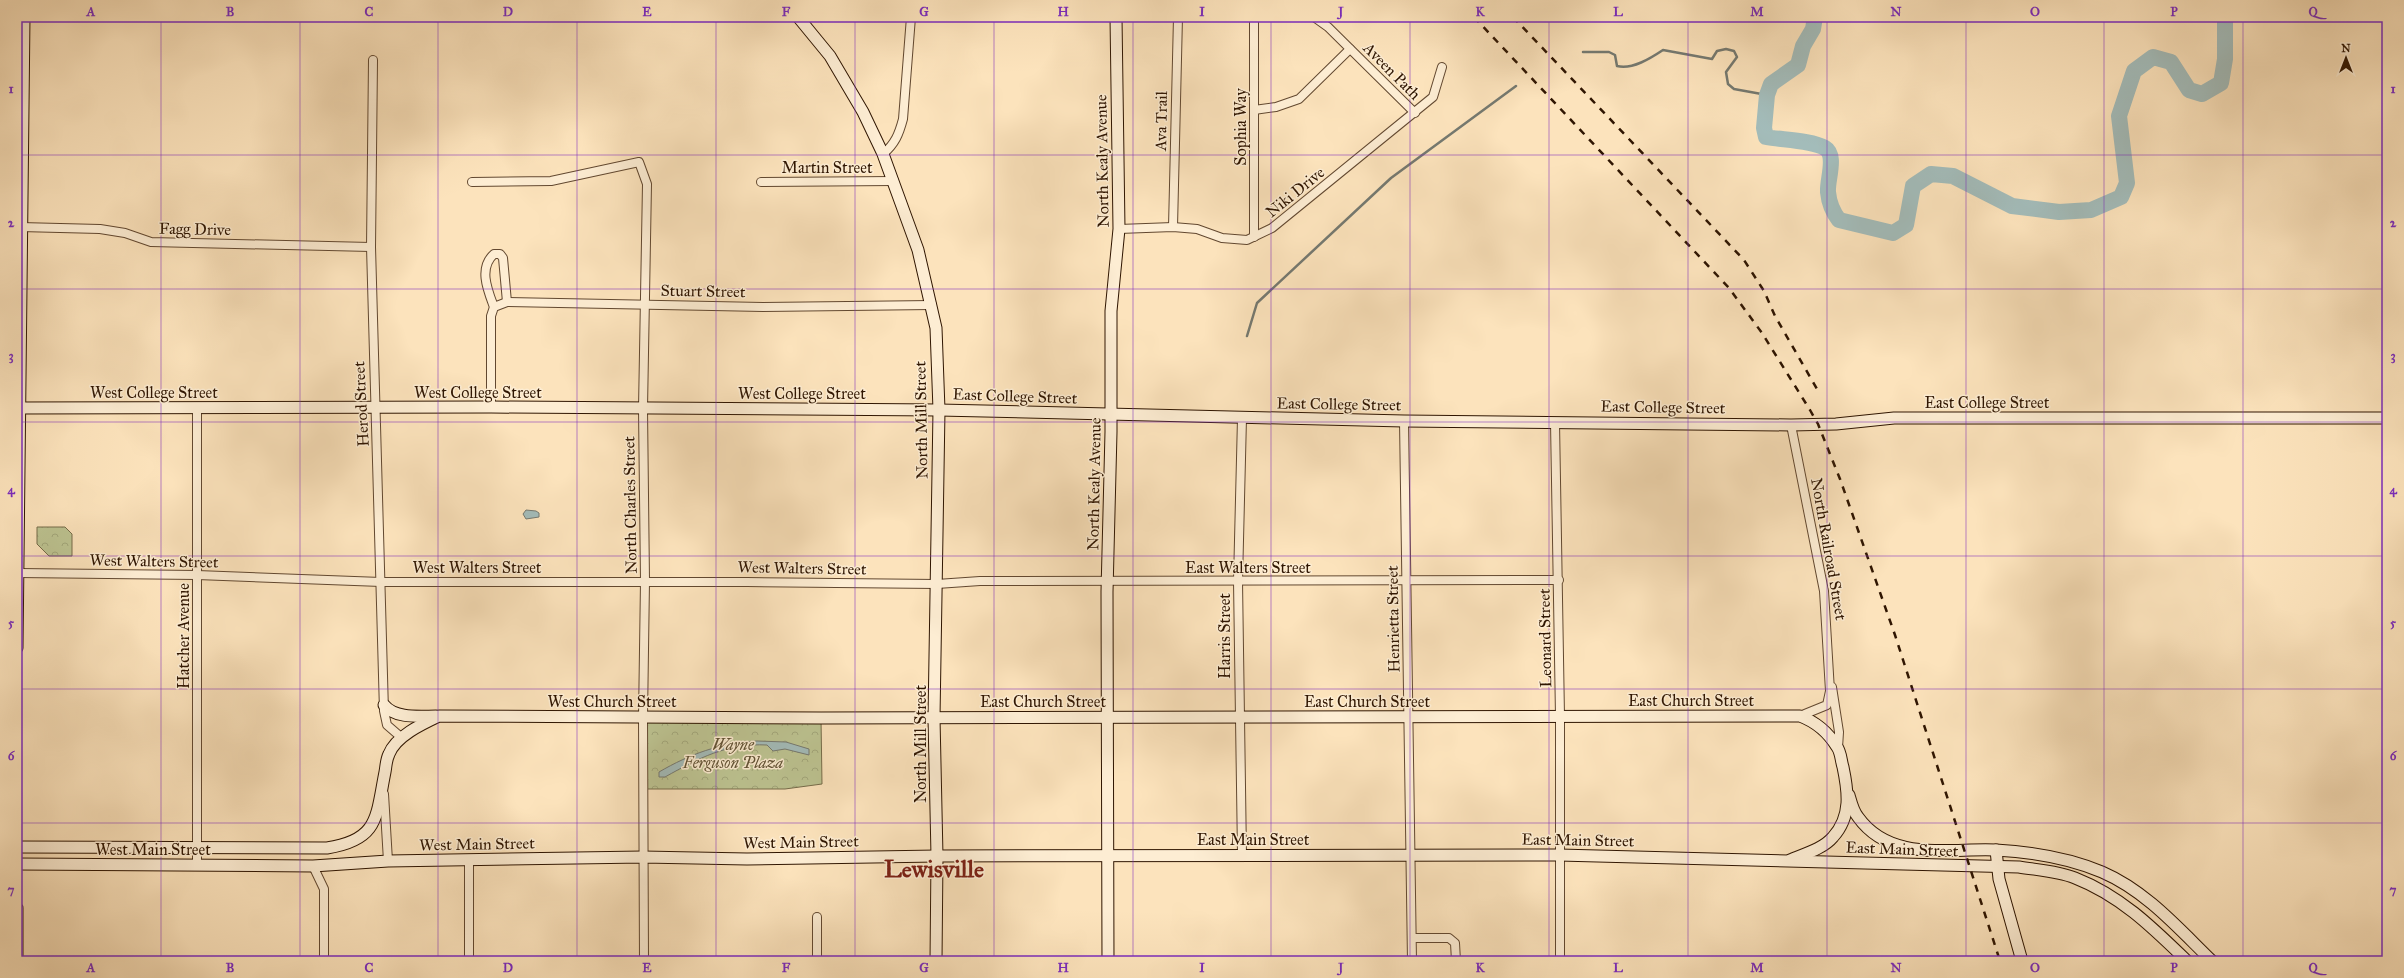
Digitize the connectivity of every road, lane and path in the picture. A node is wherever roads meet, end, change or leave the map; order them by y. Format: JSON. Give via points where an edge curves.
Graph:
{"nodes":[{"id":1,"x":24,"y":17,"type":"edge"},
{"id":2,"x":798,"y":17,"type":"edge"},
{"id":3,"x":911,"y":17,"type":"edge"},
{"id":4,"x":1116,"y":17,"type":"edge"},
{"id":5,"x":1178,"y":17,"type":"edge"},
{"id":6,"x":1254,"y":17,"type":"edge"},
{"id":7,"x":1314,"y":17,"type":"edge"},
{"id":8,"x":1350,"y":49,"type":"junction"},
{"id":9,"x":373,"y":60,"type":"dead end"},
{"id":10,"x":1442,"y":67,"type":"dead end"},
{"id":11,"x":1254,"y":110,"type":"junction"},
{"id":12,"x":1414,"y":112,"type":"junction"},
{"id":13,"x":883,"y":154,"type":"junction"},
{"id":14,"x":894,"y":181,"type":"junction"},
{"id":15,"x":472,"y":182,"type":"dead end"},
{"id":16,"x":761,"y":182,"type":"dead end"},
{"id":17,"x":20,"y":227,"type":"junction"},
{"id":18,"x":1173,"y":227,"type":"junction"},
{"id":19,"x":1119,"y":229,"type":"junction"},
{"id":20,"x":1254,"y":237,"type":"junction"},
{"id":21,"x":371,"y":247,"type":"junction"},
{"id":22,"x":507,"y":302,"type":"junction"},
{"id":23,"x":644,"y":304,"type":"junction"},
{"id":24,"x":932,"y":305,"type":"junction"},
{"id":25,"x":494,"y":307,"type":"junction"},
{"id":26,"x":197,"y":407,"type":"junction"},
{"id":27,"x":376,"y":407,"type":"junction"},
{"id":28,"x":491,"y":407,"type":"junction"},
{"id":29,"x":18,"y":408,"type":"edge"},
{"id":30,"x":643,"y":409,"type":"junction"},
{"id":31,"x":939,"y":410,"type":"junction"},
{"id":32,"x":1111,"y":415,"type":"junction"},
{"id":33,"x":1242,"y":418,"type":"junction"},
{"id":34,"x":2387,"y":418,"type":"edge"},
{"id":35,"x":1404,"y":421,"type":"junction"},
{"id":36,"x":1555,"y":422,"type":"junction"},
{"id":37,"x":1791,"y":425,"type":"junction"},
{"id":38,"x":18,"y":573,"type":"edge"},
{"id":39,"x":197,"y":575,"type":"junction"},
{"id":40,"x":1406,"y":580,"type":"junction"},
{"id":41,"x":1559,"y":580,"type":"junction"},
{"id":42,"x":645,"y":581,"type":"junction"},
{"id":43,"x":1108,"y":581,"type":"junction"},
{"id":44,"x":1238,"y":581,"type":"junction"},
{"id":45,"x":381,"y":582,"type":"junction"},
{"id":46,"x":937,"y":584,"type":"junction"},
{"id":47,"x":17,"y":648,"type":"edge"},
{"id":48,"x":1829,"y":679,"type":"junction"},
{"id":49,"x":384,"y":704,"type":"junction"},
{"id":50,"x":439,"y":716,"type":"junction"},
{"id":51,"x":1108,"y":716,"type":"junction"},
{"id":52,"x":1560,"y":716,"type":"junction"},
{"id":53,"x":1800,"y":716,"type":"junction"},
{"id":54,"x":1409,"y":717,"type":"junction"},
{"id":55,"x":643,"y":718,"type":"junction"},
{"id":56,"x":934,"y":718,"type":"junction"},
{"id":57,"x":1239,"y":718,"type":"junction"},
{"id":58,"x":402,"y":738,"type":"junction"},
{"id":59,"x":1838,"y":748,"type":"junction"},
{"id":60,"x":383,"y":783,"type":"junction"},
{"id":61,"x":1849,"y":794,"type":"junction"},
{"id":62,"x":366,"y":834,"type":"joint"},
{"id":63,"x":17,"y":843,"type":"edge"},
{"id":64,"x":17,"y":848,"type":"edge"},
{"id":65,"x":196,"y":848,"type":"junction"},
{"id":66,"x":1996,"y":850,"type":"junction"},
{"id":67,"x":1242,"y":855,"type":"junction"},
{"id":68,"x":1559,"y":855,"type":"junction"},
{"id":69,"x":937,"y":856,"type":"junction"},
{"id":70,"x":1109,"y":856,"type":"junction"},
{"id":71,"x":1409,"y":856,"type":"junction"},
{"id":72,"x":643,"y":857,"type":"junction"},
{"id":73,"x":469,"y":860,"type":"junction"},
{"id":74,"x":388,"y":861,"type":"junction"},
{"id":75,"x":1788,"y":862,"type":"junction"},
{"id":76,"x":17,"y":864,"type":"edge"},
{"id":77,"x":197,"y":865,"type":"junction"},
{"id":78,"x":313,"y":866,"type":"junction"},
{"id":79,"x":1998,"y":867,"type":"junction"},
{"id":80,"x":17,"y":908,"type":"edge"},
{"id":81,"x":817,"y":917,"type":"dead end"},
{"id":82,"x":1412,"y":938,"type":"junction"},
{"id":83,"x":18,"y":961,"type":"edge"},
{"id":84,"x":324,"y":961,"type":"edge"},
{"id":85,"x":469,"y":961,"type":"edge"},
{"id":86,"x":644,"y":961,"type":"edge"},
{"id":87,"x":817,"y":961,"type":"edge"},
{"id":88,"x":936,"y":961,"type":"edge"},
{"id":89,"x":1108,"y":961,"type":"edge"},
{"id":90,"x":1412,"y":961,"type":"edge"},
{"id":91,"x":1456,"y":961,"type":"edge"},
{"id":92,"x":1560,"y":961,"type":"edge"},
{"id":93,"x":2022,"y":961,"type":"edge"},
{"id":94,"x":2188,"y":961,"type":"edge"},
{"id":95,"x":2212,"y":961,"type":"edge"}],
"edges":[{"from":1,"to":17,"type":"main road"},
{"from":2,"to":13,"type":"main road","name":"North Mill Street","via":[[830,56],[863,112]]},
{"from":3,"to":13,"type":"street","via":[[903,119],[892,146]]},
{"from":4,"to":19,"type":"main road","name":"North Kealy Avenue"},
{"from":5,"to":18,"type":"street","name":"Ava Trail"},
{"from":6,"to":11,"type":"street","name":"Sophia Way"},
{"from":7,"to":8,"type":"street","name":"Aveen Path"},
{"from":8,"to":11,"type":"street","via":[[1299,99],[1276,107]]},
{"from":8,"to":12,"type":"street","name":"Aveen Path"},
{"from":9,"to":21,"type":"street","name":"Herod Street"},
{"from":10,"to":12,"type":"street","name":"Niki Drive","via":[[1433,97]]},
{"from":11,"to":20,"type":"street","name":"Sophia Way"},
{"from":12,"to":20,"type":"street","name":"Niki Drive","via":[[1272,228]]},
{"from":13,"to":14,"type":"main road","name":"North Mill Street"},
{"from":14,"to":16,"type":"street","name":"Martin Street"},
{"from":14,"to":24,"type":"main road","name":"North Mill Street","via":[[918,250]]},
{"from":15,"to":23,"type":"street","name":"North Charles Street","via":[[551,181],[639,162],[647,184]]},
{"from":17,"to":21,"type":"street","name":"Fagg Drive","via":[[100,229],[125,233],[151,242]]},
{"from":17,"to":29,"type":"main road"},
{"from":18,"to":19,"type":"street","name":"Niki Drive"},
{"from":18,"to":20,"type":"street","name":"Niki Drive","via":[[1197,229],[1222,238],[1247,240]]},
{"from":19,"to":32,"type":"main road","name":"North Kealy Avenue","via":[[1111,311]]},
{"from":21,"to":27,"type":"street","name":"Herod Street"},
{"from":22,"to":23,"type":"street","name":"Stuart Street"},
{"from":22,"to":25,"type":"street","name":"Stuart Street"},
{"from":22,"to":25,"type":"street","via":[[503,258],[500,254],[494,254],[489,258],[485,283]]},
{"from":23,"to":24,"type":"street","name":"Stuart Street","via":[[763,307]]},
{"from":23,"to":30,"type":"street","name":"North Charles Street"},
{"from":24,"to":31,"type":"main road","name":"North Mill Street","via":[[936,328]]},
{"from":25,"to":28,"type":"street","via":[[491,326]]},
{"from":26,"to":27,"type":"main road","name":"West College Street"},
{"from":26,"to":29,"type":"main road","name":"West College Street"},
{"from":26,"to":39,"type":"street","name":"Hatcher Avenue"},
{"from":27,"to":28,"type":"main road","name":"West College Street"},
{"from":27,"to":45,"type":"street","name":"Herod Street"},
{"from":28,"to":30,"type":"main road","name":"West College Street"},
{"from":29,"to":38,"type":"main road"},
{"from":30,"to":31,"type":"main road","name":"West College Street"},
{"from":30,"to":42,"type":"street","name":"North Charles Street"},
{"from":31,"to":32,"type":"main road","name":"East College Street"},
{"from":31,"to":46,"type":"main road","name":"North Mill Street"},
{"from":32,"to":33,"type":"main road","name":"East College Street"},
{"from":32,"to":43,"type":"main road","name":"North Kealy Avenue"},
{"from":33,"to":35,"type":"main road","name":"East College Street"},
{"from":33,"to":44,"type":"street","name":"Harris Street"},
{"from":34,"to":37,"type":"main road","name":"East College Street","via":[[1931,418]]},
{"from":35,"to":36,"type":"main road","name":"East College Street"},
{"from":35,"to":40,"type":"street","name":"Henrietta Street"},
{"from":36,"to":37,"type":"main road","name":"East College Street"},
{"from":36,"to":41,"type":"street","name":"Leonard Street"},
{"from":37,"to":48,"type":"street","name":"North Railroad Street","via":[[1824,591]]},
{"from":38,"to":39,"type":"street","name":"West Walters Street"},
{"from":38,"to":47,"type":"main road"},
{"from":39,"to":45,"type":"street","name":"West Walters Street"},
{"from":39,"to":65,"type":"street","name":"Hatcher Avenue"},
{"from":40,"to":41,"type":"street","name":"East Walters Street"},
{"from":40,"to":44,"type":"street","name":"East Walters Street"},
{"from":40,"to":54,"type":"street","name":"Henrietta Street"},
{"from":41,"to":52,"type":"street","name":"Leonard Street"},
{"from":42,"to":45,"type":"street","name":"West Walters Street"},
{"from":42,"to":46,"type":"street","name":"West Walters Street"},
{"from":42,"to":55,"type":"street","name":"North Charles Street"},
{"from":43,"to":44,"type":"street","name":"East Walters Street"},
{"from":43,"to":46,"type":"street","name":"East Walters Street","via":[[980,581]]},
{"from":43,"to":51,"type":"main road","name":"North Kealy Avenue"},
{"from":44,"to":57,"type":"street","name":"Harris Street"},
{"from":45,"to":49,"type":"street","name":"Herod Street"},
{"from":46,"to":56,"type":"main road","name":"North Mill Street"},
{"from":48,"to":53,"type":"street","name":"North Railroad Street","via":[[1828,705]]},
{"from":48,"to":59,"type":"street","name":"North Railroad Street","via":[[1840,732]]},
{"from":49,"to":50,"type":"main road","via":[[389,711],[399,714]]},
{"from":49,"to":58,"type":"street","name":"Herod Street","via":[[387,725]]},
{"from":50,"to":55,"type":"main road","name":"West Church Street"},
{"from":50,"to":58,"type":"main road","name":"West Church Street"},
{"from":51,"to":56,"type":"main road","name":"East Church Street"},
{"from":51,"to":57,"type":"main road","name":"East Church Street"},
{"from":51,"to":70,"type":"main road","name":"North Kealy Avenue"},
{"from":52,"to":53,"type":"main road","name":"East Church Street"},
{"from":52,"to":54,"type":"main road","name":"East Church Street"},
{"from":52,"to":68,"type":"street","name":"Leonard Street"},
{"from":53,"to":59,"type":"main road","name":"North Railroad Street","via":[[1813,721]]},
{"from":54,"to":57,"type":"main road","name":"East Church Street"},
{"from":54,"to":71,"type":"street","name":"Henrietta Street"},
{"from":55,"to":56,"type":"main road","name":"West Church Street"},
{"from":55,"to":72,"type":"street","name":"North Charles Street"},
{"from":56,"to":69,"type":"main road","name":"North Mill Street"},
{"from":57,"to":67,"type":"street","name":"Harris Street"},
{"from":58,"to":60,"type":"main road","name":"West Church Street","via":[[389,753]]},
{"from":59,"to":61,"type":"main road","name":"North Railroad Street"},
{"from":60,"to":62,"type":"main road","name":"West Church Street","via":[[378,811]]},
{"from":60,"to":74,"type":"street"},
{"from":61,"to":66,"type":"main road","name":"East Main Street","via":[[1857,816],[1872,833],[1888,843],[1910,850]]},
{"from":61,"to":75,"type":"main road","name":"North Railroad Street","via":[[1844,817],[1833,837],[1816,849]]},
{"from":62,"to":65,"type":"main road","name":"West Main Street","via":[[343,846],[327,848]]},
{"from":63,"to":64,"type":"main road"},
{"from":64,"to":65,"type":"main road","name":"West Main Street"},
{"from":65,"to":77,"type":"street","name":"Hatcher Avenue"},
{"from":66,"to":79,"type":"main road"},
{"from":66,"to":95,"type":"main road","name":"East Main Street","via":[[2065,859],[2103,872],[2131,887],[2159,909]]},
{"from":67,"to":70,"type":"main road","name":"East Main Street"},
{"from":67,"to":71,"type":"main road","name":"East Main Street"},
{"from":68,"to":71,"type":"main road","name":"East Main Street"},
{"from":68,"to":75,"type":"main road","name":"East Main Street"},
{"from":68,"to":92,"type":"street","name":"Leonard Street"},
{"from":69,"to":70,"type":"main road","name":"East Main Street"},
{"from":69,"to":72,"type":"main road","name":"West Main Street","via":[[754,859]]},
{"from":69,"to":88,"type":"main road","name":"North Mill Street"},
{"from":70,"to":89,"type":"main road","name":"North Kealy Avenue"},
{"from":71,"to":82,"type":"street","name":"Henrietta Street"},
{"from":72,"to":73,"type":"main road","name":"West Main Street"},
{"from":72,"to":86,"type":"street","name":"North Charles Street"},
{"from":73,"to":74,"type":"main road","name":"West Main Street"},
{"from":73,"to":85,"type":"street"},
{"from":74,"to":78,"type":"main road","name":"West Main Street"},
{"from":75,"to":79,"type":"main road","name":"East Main Street"},
{"from":76,"to":77,"type":"main road","name":"West Main Street"},
{"from":77,"to":78,"type":"main road","name":"West Main Street"},
{"from":78,"to":84,"type":"street","via":[[324,889]]},
{"from":79,"to":93,"type":"main road"},
{"from":79,"to":94,"type":"main road","name":"East Main Street","via":[[2041,870],[2074,878],[2098,889],[2150,923]]},
{"from":80,"to":83,"type":"main road"},
{"from":81,"to":87,"type":"street"},
{"from":82,"to":90,"type":"street","name":"Henrietta Street"},
{"from":82,"to":91,"type":"street","via":[[1449,938],[1455,943]]}]}
